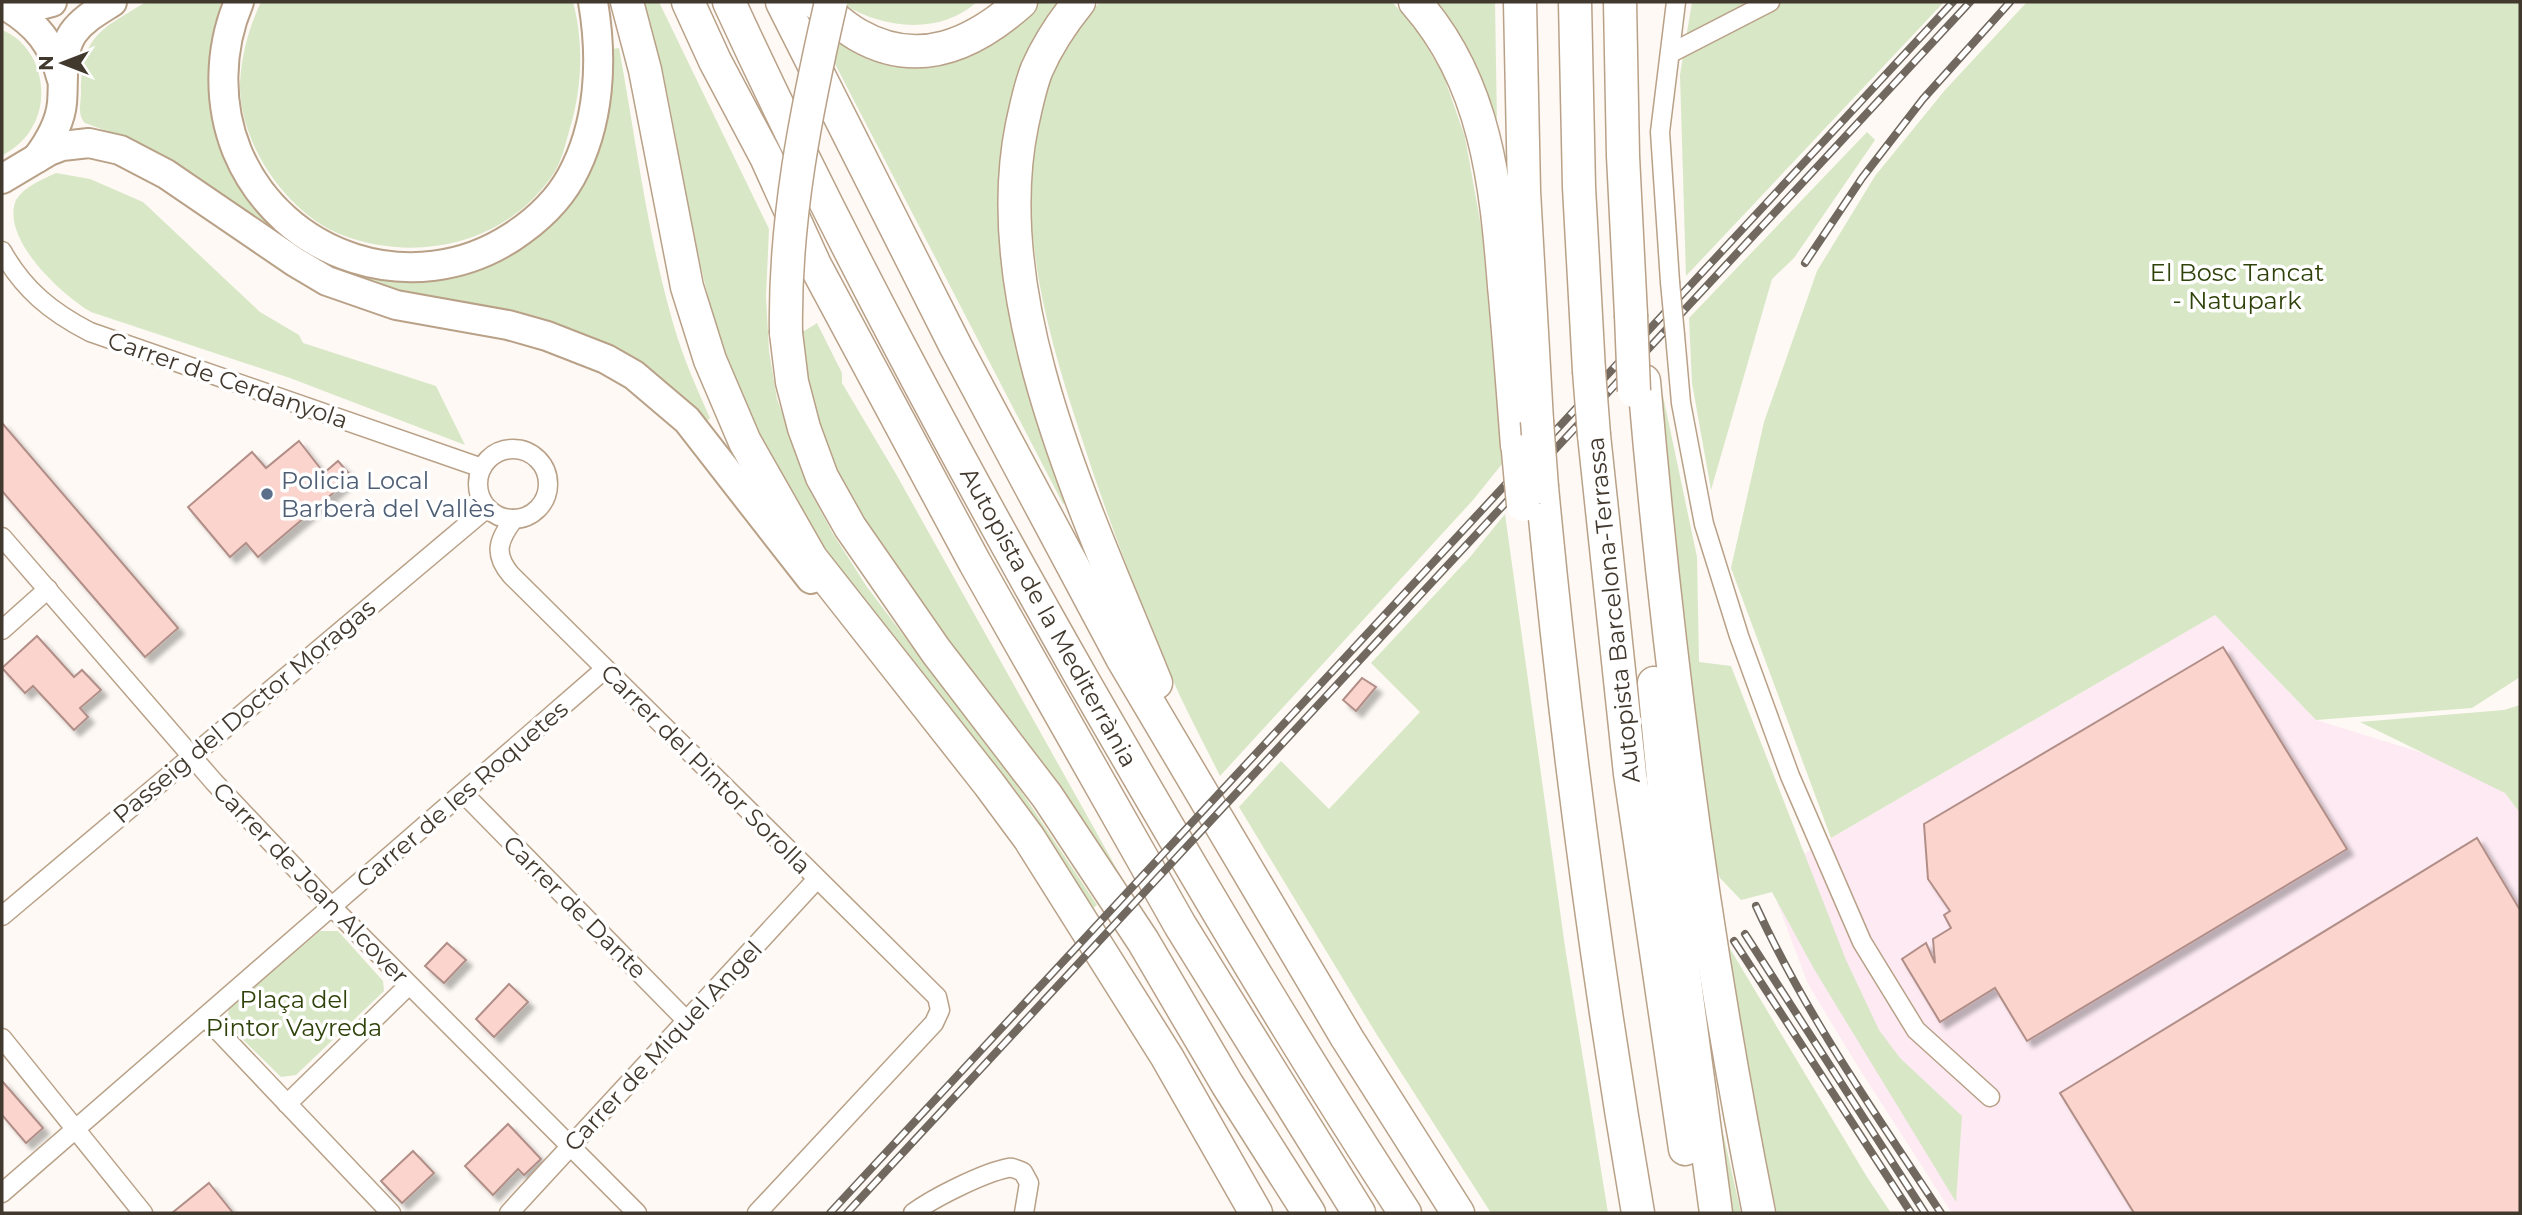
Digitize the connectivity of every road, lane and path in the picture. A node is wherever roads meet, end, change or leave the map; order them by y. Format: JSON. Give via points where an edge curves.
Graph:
{"nodes":[{"id":1,"x":52,"y":2,"type":"edge"},
{"id":2,"x":112,"y":2,"type":"edge"},
{"id":3,"x":239,"y":2,"type":"edge"},
{"id":4,"x":593,"y":2,"type":"edge"},
{"id":5,"x":627,"y":2,"type":"edge"},
{"id":6,"x":688,"y":2,"type":"edge"},
{"id":7,"x":729,"y":2,"type":"edge"},
{"id":8,"x":782,"y":2,"type":"edge"},
{"id":9,"x":815,"y":2,"type":"edge"},
{"id":10,"x":831,"y":2,"type":"edge"},
{"id":11,"x":1003,"y":2,"type":"edge"},
{"id":12,"x":1021,"y":2,"type":"edge"},
{"id":13,"x":1079,"y":2,"type":"edge"},
{"id":14,"x":1415,"y":2,"type":"edge"},
{"id":15,"x":1520,"y":2,"type":"edge"},
{"id":16,"x":1575,"y":2,"type":"edge"},
{"id":17,"x":1620,"y":2,"type":"edge"},
{"id":18,"x":1676,"y":2,"type":"edge"},
{"id":19,"x":1770,"y":2,"type":"edge"},
{"id":20,"x":5,"y":6,"type":"edge"},
{"id":21,"x":939,"y":49,"type":"junction"},
{"id":22,"x":1671,"y":53,"type":"junction"},
{"id":23,"x":63,"y":83,"type":"junction"},
{"id":24,"x":20,"y":168,"type":"edge"},
{"id":25,"x":2,"y":197,"type":"edge"},
{"id":26,"x":2,"y":251,"type":"edge"},
{"id":27,"x":1639,"y":386,"type":"junction"},
{"id":28,"x":482,"y":468,"type":"junction"},
{"id":29,"x":1533,"y":496,"type":"junction"},
{"id":30,"x":487,"y":508,"type":"junction"},
{"id":31,"x":514,"y":519,"type":"junction"},
{"id":32,"x":2,"y":537,"type":"edge"},
{"id":33,"x":48,"y":589,"type":"junction"},
{"id":34,"x":2,"y":630,"type":"edge"},
{"id":35,"x":605,"y":669,"type":"junction"},
{"id":36,"x":939,"y":720,"type":"junction"},
{"id":37,"x":190,"y":756,"type":"junction"},
{"id":38,"x":1199,"y":788,"type":"junction"},
{"id":39,"x":463,"y":793,"type":"junction"},
{"id":40,"x":817,"y":878,"type":"junction"},
{"id":41,"x":332,"y":907,"type":"junction"},
{"id":42,"x":2,"y":916,"type":"edge"},
{"id":43,"x":409,"y":985,"type":"junction"},
{"id":44,"x":1121,"y":986,"type":"junction"},
{"id":45,"x":205,"y":1017,"type":"junction"},
{"id":46,"x":687,"y":1021,"type":"junction"},
{"id":47,"x":2,"y":1038,"type":"edge"},
{"id":48,"x":1990,"y":1097,"type":"dead end"},
{"id":49,"x":287,"y":1104,"type":"junction"},
{"id":50,"x":76,"y":1128,"type":"junction"},
{"id":51,"x":571,"y":1147,"type":"junction"},
{"id":52,"x":2,"y":1193,"type":"edge"},
{"id":53,"x":143,"y":1213,"type":"edge"},
{"id":54,"x":391,"y":1213,"type":"edge"},
{"id":55,"x":509,"y":1213,"type":"edge"},
{"id":56,"x":637,"y":1213,"type":"edge"},
{"id":57,"x":757,"y":1213,"type":"edge"},
{"id":58,"x":914,"y":1213,"type":"edge"},
{"id":59,"x":1024,"y":1213,"type":"edge"},
{"id":60,"x":1240,"y":1213,"type":"edge"},
{"id":61,"x":1256,"y":1213,"type":"edge"},
{"id":62,"x":1309,"y":1213,"type":"edge"},
{"id":63,"x":1359,"y":1213,"type":"edge"},
{"id":64,"x":1405,"y":1213,"type":"edge"},
{"id":65,"x":1458,"y":1213,"type":"edge"},
{"id":66,"x":1638,"y":1213,"type":"edge"},
{"id":67,"x":1695,"y":1213,"type":"edge"},
{"id":68,"x":1716,"y":1213,"type":"edge"},
{"id":69,"x":1759,"y":1213,"type":"edge"}],
"edges":[{"from":1,"to":20,"type":"main road"},
{"from":2,"to":23,"type":"main road","via":[[71,35]]},
{"from":3,"to":4,"type":"main road","via":[[227,40],[224,105],[231,137],[256,186],[290,224],[325,247],[361,261],[421,268],[450,265],[505,241],[552,204],[570,179],[592,122],[597,88]]},
{"from":5,"to":36,"type":"highway","via":[[645,70],[687,287],[727,402],[763,477],[811,558]]},
{"from":6,"to":63,"type":"highway","name":"Autopista de la Mediterrània","via":[[815,265],[975,563],[1180,925]]},
{"from":7,"to":64,"type":"highway","name":"Autopista de la Mediterrània","via":[[851,250],[1003,540],[1207,894]]},
{"from":8,"to":38,"type":"highway","via":[[956,347],[1122,658]]},
{"from":9,"to":21,"type":"highway","via":[[879,45]]},
{"from":10,"to":62,"type":"highway","bridge":true,"via":[[807,117],[786,257],[786,333],[792,382],[822,477],[850,527],[936,651],[1055,807],[1143,940]]},
{"from":11,"to":21,"type":"main road","via":[[964,37]]},
{"from":12,"to":21,"type":"highway","via":[[984,32]]},
{"from":13,"to":38,"type":"highway","via":[[1036,72],[1018,143],[1014,216],[1022,294],[1042,377],[1087,513]]},
{"from":14,"to":29,"type":"highway","bridge":true,"via":[[1455,62],[1487,144],[1500,236],[1517,446]]},
{"from":15,"to":29,"type":"highway","bridge":true,"via":[[1524,191],[1537,421]]},
{"from":16,"to":67,"type":"highway","name":"Autopista Barcelona-Terrassa","bridge":true,"via":[[1579,174],[1594,435],[1630,774]]},
{"from":17,"to":27,"type":"highway","bridge":true,"via":[[1623,156]]},
{"from":18,"to":22,"type":"street"},
{"from":19,"to":22,"type":"street"},
{"from":20,"to":23,"type":"main road","via":[[28,20],[50,45]]},
{"from":22,"to":48,"type":"street","bridge":true,"via":[[1660,132],[1670,282],[1681,402],[1704,524],[1790,776],[1862,942],[1916,1030]]},
{"from":23,"to":24,"type":"main road","via":[[59,120],[47,145]]},
{"from":24,"to":25,"type":"street"},
{"from":24,"to":36,"type":"main road","via":[[62,146],[89,143],[120,150],[166,174],[327,281],[396,305],[467,316],[547,336],[634,375],[687,420],[896,686]]},
{"from":26,"to":28,"type":"street","name":"Carrer de Cerdanyola","via":[[12,270],[44,304],[90,331]]},
{"from":27,"to":68,"type":"highway","via":[[1665,824]]},
{"from":27,"to":69,"type":"highway","via":[[1690,805],[1717,991]]},
{"from":28,"to":30,"type":"street","via":[[478,489]]},
{"from":28,"to":31,"type":"street","via":[[492,456],[507,450],[523,451],[537,459],[546,473],[547,489],[541,504],[530,515]]},
{"from":29,"to":66,"type":"highway"},
{"from":30,"to":31,"type":"street"},
{"from":30,"to":37,"type":"street","name":"Passeig del Doctor Moragas"},
{"from":31,"to":35,"type":"street","name":"Carrer del Pintor Sorolla","via":[[500,543],[503,566]]},
{"from":32,"to":33,"type":"street","name":"Carrer de Joan Alcover"},
{"from":33,"to":34,"type":"street"},
{"from":33,"to":37,"type":"street","name":"Carrer de Joan Alcover"},
{"from":35,"to":39,"type":"street","name":"Carrer de les Roquetes"},
{"from":35,"to":40,"type":"street","name":"Carrer del Pintor Sorolla"},
{"from":36,"to":44,"type":"highway","via":[[1029,838]]},
{"from":37,"to":41,"type":"street","name":"Carrer de Joan Alcover"},
{"from":37,"to":42,"type":"street","name":"Passeig del Doctor Moragas"},
{"from":38,"to":65,"type":"highway","via":[[1347,1038]]},
{"from":39,"to":41,"type":"street","name":"Carrer de les Roquetes"},
{"from":39,"to":46,"type":"street","name":"Carrer de Dante"},
{"from":40,"to":46,"type":"street","name":"Carrer de Miquel Angel"},
{"from":40,"to":57,"type":"street","name":"Carrer del Pintor Sorolla","via":[[937,997],[940,1010],[934,1023]]},
{"from":41,"to":43,"type":"street","name":"Carrer de Joan Alcover"},
{"from":41,"to":45,"type":"street","name":"Carrer de les Roquetes"},
{"from":43,"to":49,"type":"street"},
{"from":43,"to":51,"type":"street","name":"Carrer de Joan Alcover"},
{"from":44,"to":60,"type":"highway"},
{"from":44,"to":61,"type":"highway"},
{"from":45,"to":49,"type":"street"},
{"from":45,"to":50,"type":"street","name":"Carrer de les Roquetes"},
{"from":46,"to":51,"type":"street","name":"Carrer de Miquel Angel"},
{"from":47,"to":50,"type":"street"},
{"from":49,"to":54,"type":"street"},
{"from":50,"to":52,"type":"street","name":"Carrer de les Roquetes"},
{"from":50,"to":53,"type":"street"},
{"from":51,"to":55,"type":"street","name":"Carrer de Miquel Angel"},
{"from":51,"to":56,"type":"street","name":"Carrer de Joan Alcover"},
{"from":58,"to":59,"type":"street","via":[[1011,1167],[1023,1171],[1029,1183]]}]}
